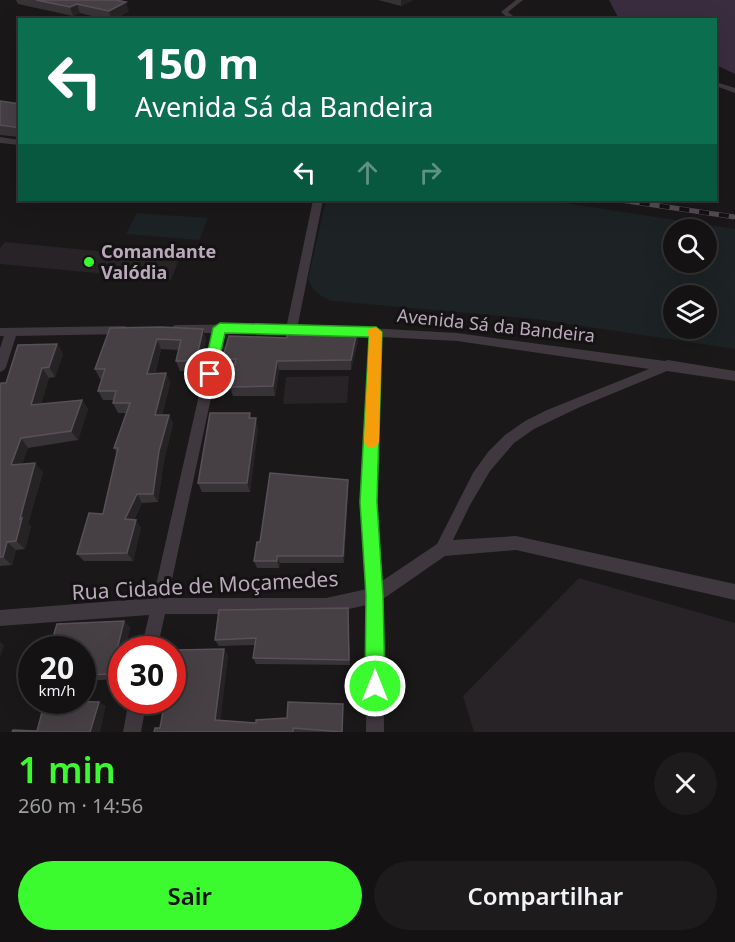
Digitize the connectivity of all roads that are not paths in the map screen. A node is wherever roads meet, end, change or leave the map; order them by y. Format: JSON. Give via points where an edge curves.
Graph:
{"nodes":[{"id":1,"x":520,"y":0,"type":"edge"},
{"id":2,"x":512,"y":18,"type":"edge"},
{"id":3,"x":717,"y":84,"type":"edge"},
{"id":4,"x":735,"y":92,"type":"edge"},
{"id":5,"x":0,"y":140,"type":"edge"},
{"id":6,"x":18,"y":143,"type":"edge"},
{"id":7,"x":318,"y":201,"type":"edge"},
{"id":8,"x":220,"y":328,"type":"junction"},
{"id":9,"x":292,"y":328,"type":"junction"},
{"id":10,"x":140,"y":329,"type":"edge"},
{"id":11,"x":163,"y":329,"type":"edge"},
{"id":12,"x":6,"y":332,"type":"edge"},
{"id":13,"x":376,"y":332,"type":"junction"},
{"id":14,"x":668,"y":365,"type":"junction"},
{"id":15,"x":0,"y":367,"type":"edge"},
{"id":16,"x":735,"y":376,"type":"edge"},
{"id":17,"x":442,"y":549,"type":"junction"},
{"id":18,"x":735,"y":592,"type":"edge"},
{"id":19,"x":375,"y":595,"type":"junction"},
{"id":20,"x":158,"y":606,"type":"junction"},
{"id":21,"x":0,"y":618,"type":"edge"},
{"id":22,"x":152,"y":636,"type":"edge"},
{"id":23,"x":135,"y":714,"type":"edge"},
{"id":24,"x":132,"y":732,"type":"edge"},
{"id":25,"x":375,"y":732,"type":"edge"}],
"edges":[{"from":1,"to":2,"type":"street","via":[[504,12]]},
{"from":3,"to":4,"type":"street"},
{"from":5,"to":6,"type":"street"},
{"from":7,"to":9,"type":"street"},
{"from":8,"to":9,"type":"street","name":"Avenida Sá da Bandeira"},
{"from":8,"to":11,"type":"street","name":"Avenida Sá da Bandeira"},
{"from":8,"to":20,"type":"street"},
{"from":9,"to":13,"type":"street","name":"Avenida Sá da Bandeira"},
{"from":10,"to":12,"type":"street"},
{"from":12,"to":15,"type":"street"},
{"from":13,"to":14,"type":"street","name":"Avenida Sá da Bandeira","via":[[457,337]]},
{"from":13,"to":19,"type":"street","via":[[369,502]]},
{"from":14,"to":16,"type":"street","name":"Avenida Sá da Bandeira"},
{"from":14,"to":17,"type":"street","via":[[641,380],[561,410],[508,442],[494,454],[467,493]]},
{"from":17,"to":18,"type":"street","via":[[516,543]]},
{"from":17,"to":19,"type":"street"},
{"from":19,"to":20,"type":"street","name":"Rua Cidade de Moçamedes","via":[[326,606]]},
{"from":19,"to":25,"type":"street"},
{"from":20,"to":21,"type":"street","name":"Rua Cidade de Moçamedes"},
{"from":20,"to":22,"type":"street"},
{"from":23,"to":24,"type":"street"}]}
